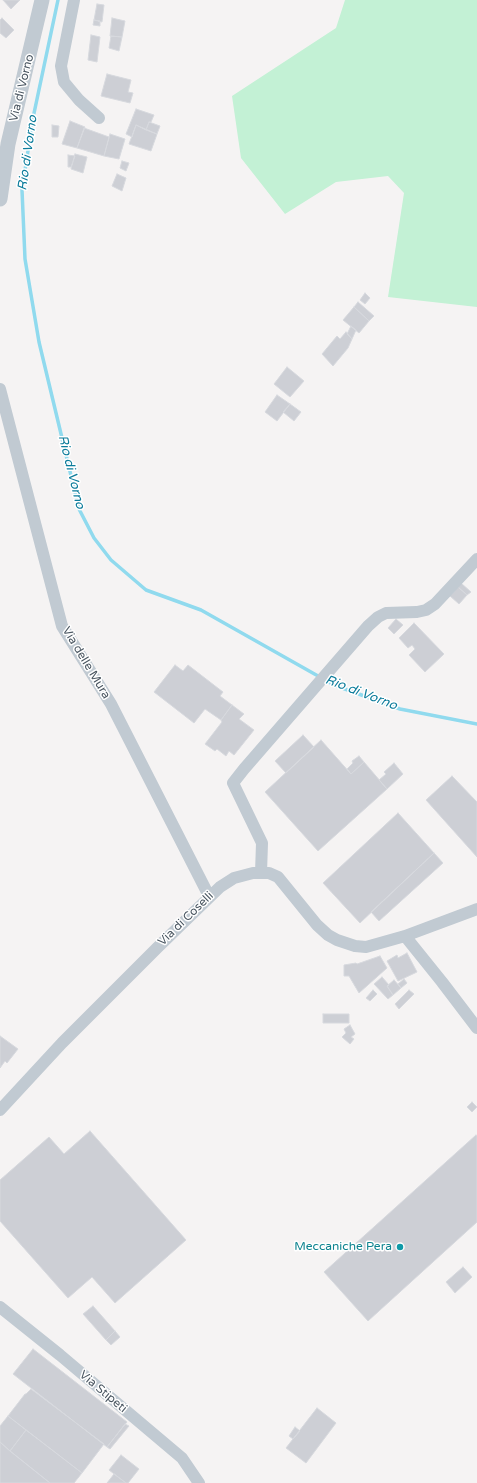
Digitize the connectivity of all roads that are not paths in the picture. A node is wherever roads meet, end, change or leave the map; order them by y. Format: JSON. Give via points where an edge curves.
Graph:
{"nodes":[{"id":1,"x":42,"y":0,"type":"edge"},
{"id":2,"x":74,"y":0,"type":"edge"},
{"id":3,"x":99,"y":118,"type":"dead end"},
{"id":4,"x":0,"y":199,"type":"edge"},
{"id":5,"x":0,"y":389,"type":"edge"},
{"id":6,"x":477,"y":559,"type":"edge"},
{"id":7,"x":261,"y":873,"type":"junction"},
{"id":8,"x":209,"y":896,"type":"junction"},
{"id":9,"x":477,"y":909,"type":"edge"},
{"id":10,"x":405,"y":936,"type":"junction"},
{"id":11,"x":477,"y":1028,"type":"edge"},
{"id":12,"x":0,"y":1110,"type":"edge"},
{"id":13,"x":0,"y":1307,"type":"edge"},
{"id":14,"x":199,"y":1483,"type":"edge"}],
"edges":[{"from":1,"to":4,"type":"street","name":"Via di Vorno","via":[[8,144]]},
{"from":2,"to":3,"type":"street","via":[[61,66],[64,82]]},
{"from":5,"to":8,"type":"street","name":"Via delle Mura","via":[[62,626],[111,704]]},
{"from":6,"to":7,"type":"street","via":[[435,604],[426,610],[386,613],[368,626],[233,783],[262,843]]},
{"from":7,"to":8,"type":"street","name":"Via di Coselli","via":[[234,878]]},
{"from":7,"to":10,"type":"street","name":"Via di Coselli","via":[[278,877],[317,925],[337,940],[366,947]]},
{"from":8,"to":12,"type":"street","name":"Via di Coselli","via":[[62,1043]]},
{"from":9,"to":10,"type":"street","name":"Via di Coselli"},
{"from":10,"to":11,"type":"street"},
{"from":13,"to":14,"type":"street","name":"Via Stipeti","via":[[182,1458]]}]}
